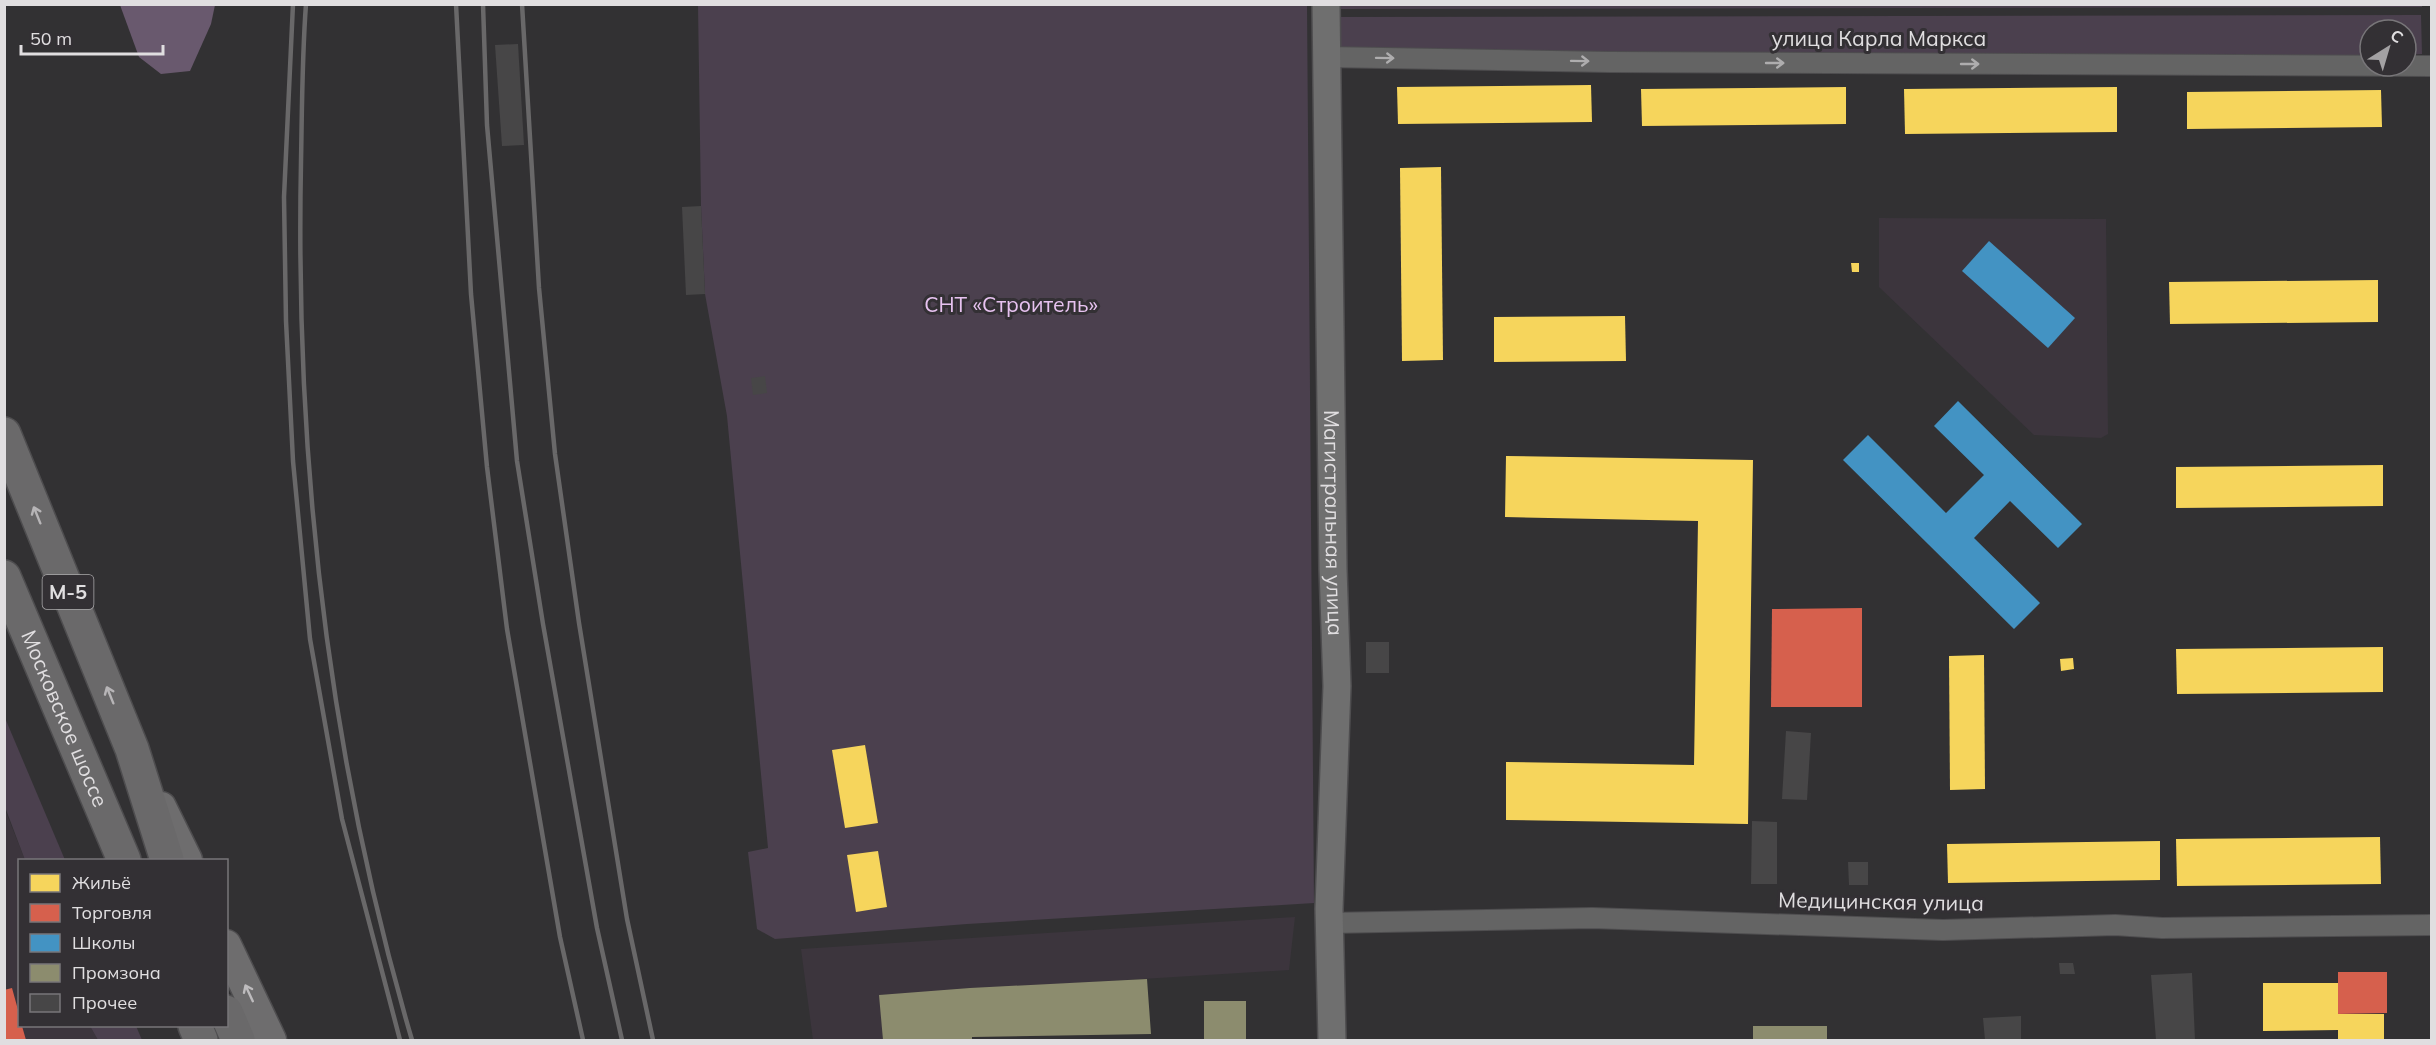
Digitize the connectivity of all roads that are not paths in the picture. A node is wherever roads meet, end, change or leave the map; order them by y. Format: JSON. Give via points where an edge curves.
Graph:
{"nodes":[{"id":1,"x":1326,"y":4,"type":"edge"},
{"id":2,"x":1327,"y":57,"type":"junction"},
{"id":3,"x":2432,"y":66,"type":"edge"},
{"id":4,"x":4,"y":434,"type":"edge"},
{"id":5,"x":4,"y":578,"type":"edge"},
{"id":6,"x":132,"y":750,"type":"junction"},
{"id":7,"x":123,"y":859,"type":"edge"},
{"id":8,"x":166,"y":859,"type":"edge"},
{"id":9,"x":187,"y":859,"type":"edge"},
{"id":10,"x":1329,"y":923,"type":"junction"},
{"id":11,"x":2432,"y":925,"type":"edge"},
{"id":12,"x":228,"y":949,"type":"edge"},
{"id":13,"x":228,"y":1017,"type":"edge"},
{"id":14,"x":195,"y":1027,"type":"edge"},
{"id":15,"x":201,"y":1041,"type":"edge"},
{"id":16,"x":238,"y":1041,"type":"edge"},
{"id":17,"x":271,"y":1041,"type":"edge"},
{"id":18,"x":1332,"y":1041,"type":"edge"}],
"edges":[{"from":1,"to":2,"type":"street","name":"Магистральная улица"},
{"from":2,"to":3,"type":"street","name":"улица Карла Маркса","one_way":true},
{"from":2,"to":10,"type":"street","name":"Магистральная улица","via":[[1336,686]]},
{"from":6,"to":4,"type":"highway","number":"М-5","one_way":true},
{"from":5,"to":7,"type":"highway","name":"Московское шоссе","number":"М-5"},
{"from":6,"to":8,"type":"highway","number":"М-5"},
{"from":6,"to":9,"type":"main road"},
{"from":10,"to":11,"type":"street","name":"Медицинская улица","via":[[1592,918],[1943,930],[2115,925]]},
{"from":10,"to":18,"type":"street","name":"Магистральная улица"},
{"from":17,"to":12,"type":"main road","one_way":true},
{"from":13,"to":16,"type":"highway"},
{"from":14,"to":15,"type":"highway"}]}
